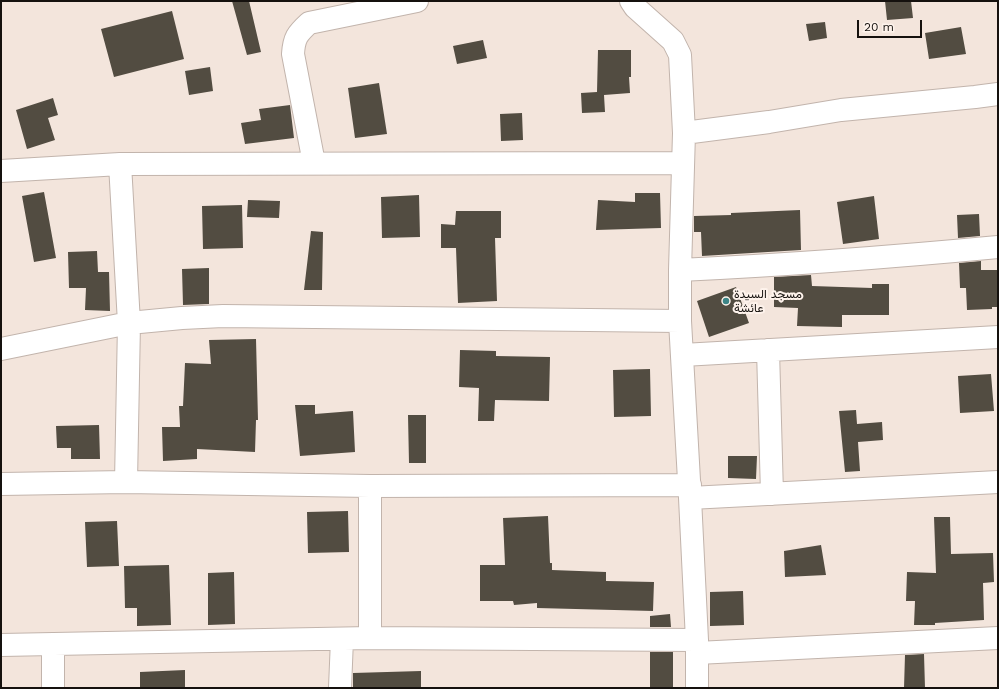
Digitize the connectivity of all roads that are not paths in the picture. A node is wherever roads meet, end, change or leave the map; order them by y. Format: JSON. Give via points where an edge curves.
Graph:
{"nodes":[{"id":1,"x":417,"y":1,"type":"edge"},
{"id":2,"x":631,"y":1,"type":"edge"},
{"id":3,"x":998,"y":94,"type":"edge"},
{"id":4,"x":684,"y":133,"type":"junction"},
{"id":5,"x":314,"y":163,"type":"junction"},
{"id":6,"x":683,"y":163,"type":"junction"},
{"id":7,"x":120,"y":164,"type":"junction"},
{"id":8,"x":1,"y":171,"type":"edge"},
{"id":9,"x":998,"y":247,"type":"edge"},
{"id":10,"x":680,"y":270,"type":"junction"},
{"id":11,"x":680,"y":321,"type":"junction"},
{"id":12,"x":129,"y":324,"type":"junction"},
{"id":13,"x":998,"y":337,"type":"edge"},
{"id":14,"x":1,"y":350,"type":"edge"},
{"id":15,"x":768,"y":350,"type":"junction"},
{"id":16,"x":683,"y":355,"type":"junction"},
{"id":17,"x":126,"y":482,"type":"junction"},
{"id":18,"x":998,"y":482,"type":"edge"},
{"id":19,"x":1,"y":484,"type":"edge"},
{"id":20,"x":370,"y":486,"type":"junction"},
{"id":21,"x":690,"y":492,"type":"junction"},
{"id":22,"x":772,"y":494,"type":"junction"},
{"id":23,"x":370,"y":638,"type":"junction"},
{"id":24,"x":998,"y":638,"type":"edge"},
{"id":25,"x":342,"y":639,"type":"junction"},
{"id":26,"x":53,"y":644,"type":"junction"},
{"id":27,"x":1,"y":645,"type":"edge"},
{"id":28,"x":697,"y":647,"type":"junction"},
{"id":29,"x":53,"y":688,"type":"edge"},
{"id":30,"x":340,"y":688,"type":"edge"},
{"id":31,"x":697,"y":688,"type":"edge"}],
"edges":[{"from":1,"to":5,"type":"street","via":[[309,23],[297,33],[293,43],[293,54]]},
{"from":2,"to":4,"type":"street","via":[[635,8],[673,41],[680,56]]},
{"from":3,"to":4,"type":"street","via":[[841,110]]},
{"from":4,"to":6,"type":"street"},
{"from":5,"to":6,"type":"street"},
{"from":5,"to":7,"type":"street"},
{"from":6,"to":10,"type":"street"},
{"from":7,"to":8,"type":"street"},
{"from":7,"to":12,"type":"street"},
{"from":9,"to":10,"type":"street","via":[[773,266]]},
{"from":10,"to":11,"type":"street"},
{"from":11,"to":12,"type":"street","via":[[223,316]]},
{"from":11,"to":16,"type":"street"},
{"from":12,"to":14,"type":"street"},
{"from":12,"to":17,"type":"street"},
{"from":13,"to":15,"type":"street"},
{"from":15,"to":16,"type":"street"},
{"from":15,"to":22,"type":"street"},
{"from":16,"to":21,"type":"street"},
{"from":17,"to":19,"type":"street"},
{"from":17,"to":20,"type":"street"},
{"from":18,"to":22,"type":"street"},
{"from":20,"to":21,"type":"street"},
{"from":20,"to":23,"type":"street"},
{"from":21,"to":22,"type":"street"},
{"from":21,"to":28,"type":"street"},
{"from":23,"to":25,"type":"street"},
{"from":23,"to":28,"type":"street"},
{"from":24,"to":28,"type":"street"},
{"from":25,"to":26,"type":"street"},
{"from":25,"to":30,"type":"street"},
{"from":26,"to":27,"type":"street"},
{"from":26,"to":29,"type":"street"},
{"from":28,"to":31,"type":"street"}]}
